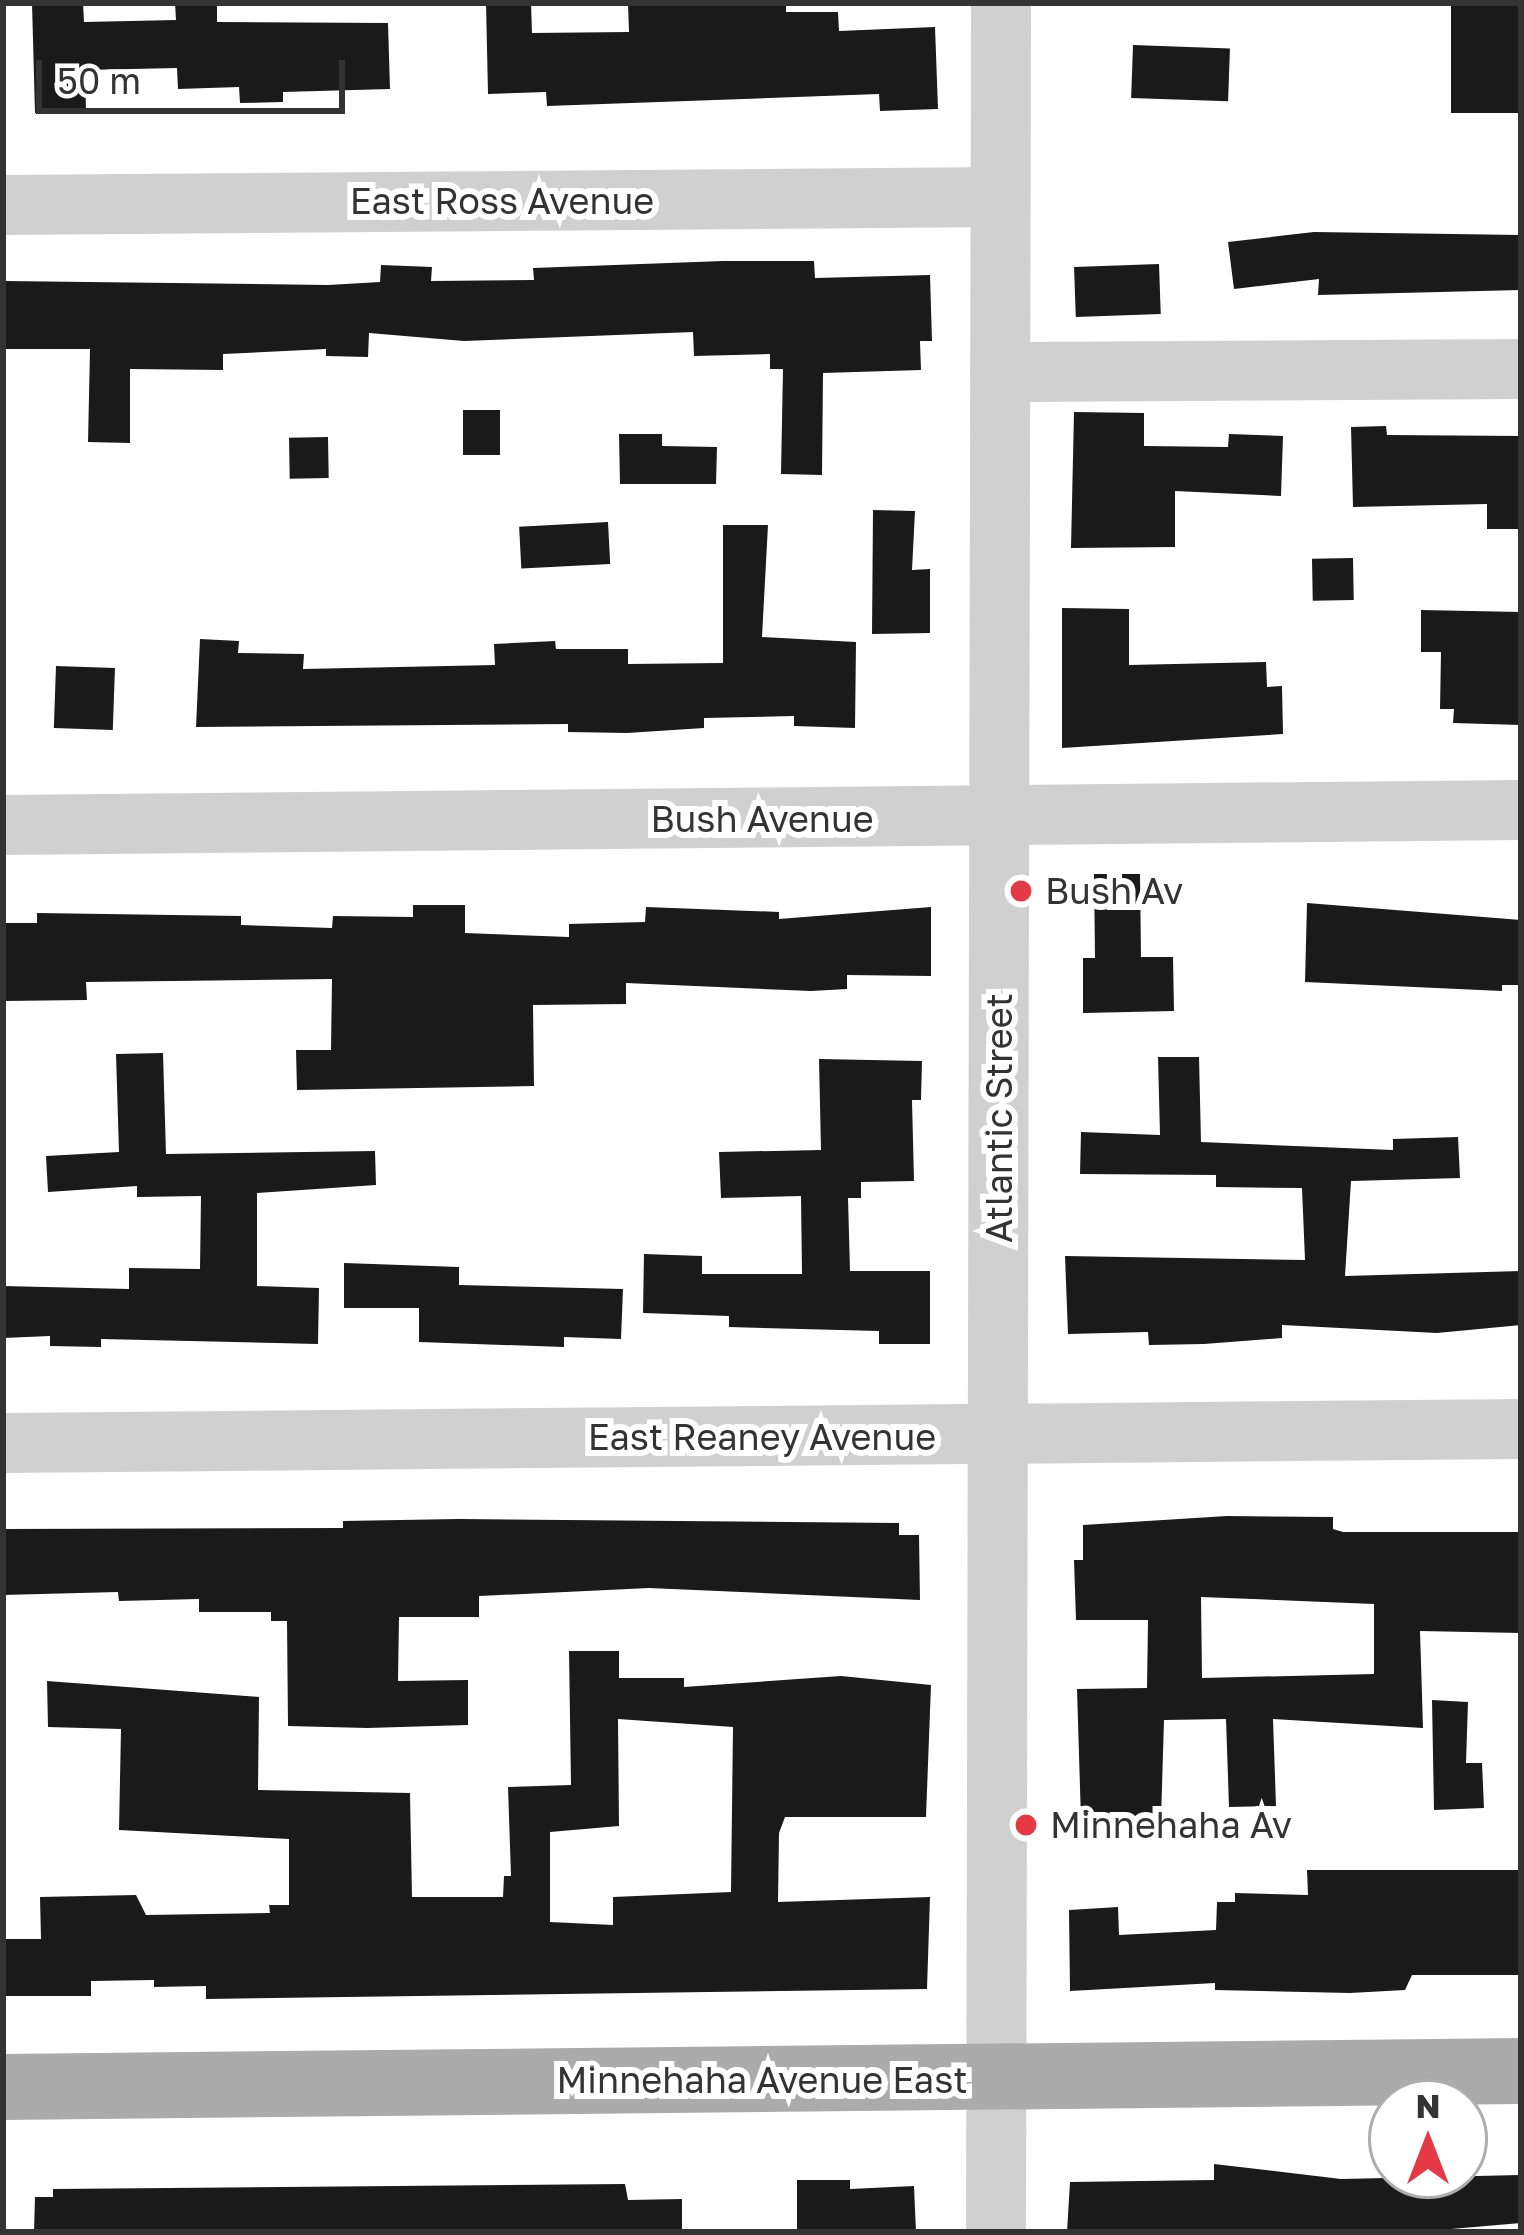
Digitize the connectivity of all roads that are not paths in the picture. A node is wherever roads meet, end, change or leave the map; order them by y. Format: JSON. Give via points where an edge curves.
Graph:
{"nodes":[{"id":1,"x":1001,"y":3,"type":"edge"},
{"id":2,"x":1000,"y":197,"type":"junction"},
{"id":3,"x":3,"y":206,"type":"edge"},
{"id":4,"x":1521,"y":369,"type":"edge"},
{"id":5,"x":1000,"y":372,"type":"junction"},
{"id":6,"x":1521,"y":810,"type":"edge"},
{"id":7,"x":999,"y":818,"type":"junction"},
{"id":8,"x":3,"y":825,"type":"edge"},
{"id":9,"x":1521,"y":1430,"type":"edge"},
{"id":10,"x":998,"y":1435,"type":"junction"},
{"id":11,"x":3,"y":1443,"type":"edge"},
{"id":12,"x":1521,"y":2071,"type":"edge"},
{"id":13,"x":997,"y":2078,"type":"junction"},
{"id":14,"x":3,"y":2087,"type":"edge"},
{"id":15,"x":996,"y":2232,"type":"edge"}],
"edges":[{"from":1,"to":2,"type":"street","name":"Atlantic Street"},
{"from":2,"to":3,"type":"street","name":"East Ross Avenue"},
{"from":2,"to":5,"type":"street","name":"Atlantic Street"},
{"from":4,"to":5,"type":"street"},
{"from":5,"to":7,"type":"street","name":"Atlantic Street"},
{"from":6,"to":7,"type":"street","name":"Bush Avenue"},
{"from":7,"to":8,"type":"street","name":"Bush Avenue"},
{"from":7,"to":10,"type":"street","name":"Atlantic Street"},
{"from":9,"to":10,"type":"street","name":"East Reaney Avenue"},
{"from":10,"to":11,"type":"street","name":"East Reaney Avenue"},
{"from":10,"to":13,"type":"street","name":"Atlantic Street"},
{"from":12,"to":13,"type":"main road","name":"Minnehaha Avenue East"},
{"from":13,"to":14,"type":"main road","name":"Minnehaha Avenue East"},
{"from":13,"to":15,"type":"street","name":"Atlantic Street"}]}
